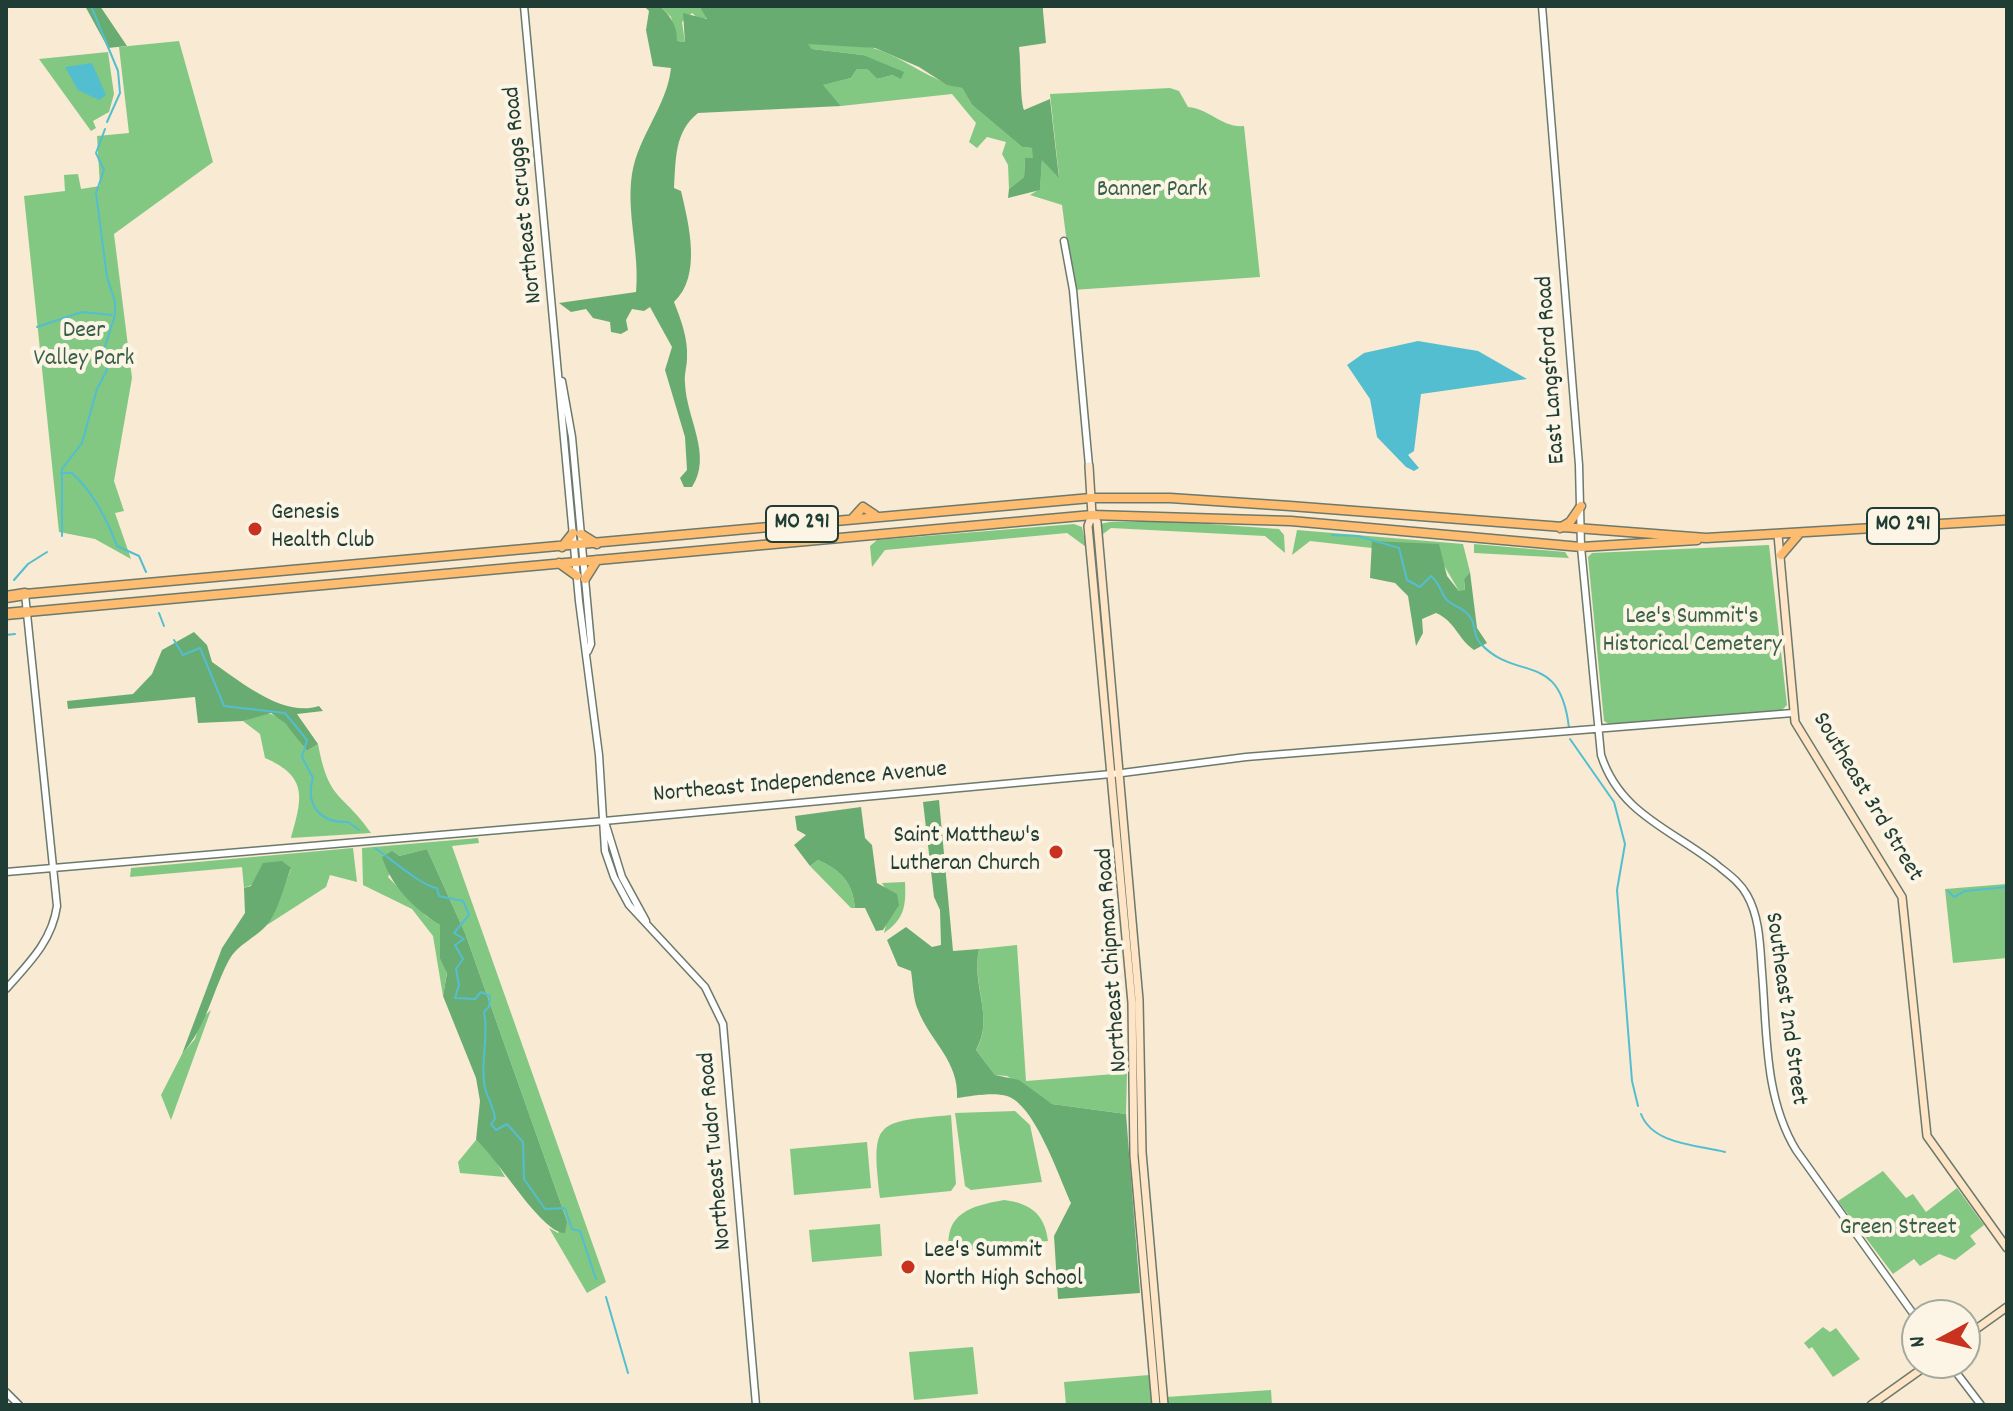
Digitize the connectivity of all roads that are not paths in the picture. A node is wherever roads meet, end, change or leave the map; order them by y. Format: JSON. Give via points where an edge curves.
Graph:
{"nodes":[{"id":1,"x":524,"y":6,"type":"edge"},
{"id":2,"x":1542,"y":6,"type":"edge"},
{"id":3,"x":1064,"y":241,"type":"dead end"},
{"id":4,"x":1089,"y":466,"type":"joint"},
{"id":5,"x":1091,"y":498,"type":"junction"},
{"id":6,"x":1581,"y":506,"type":"junction"},
{"id":7,"x":1092,"y":515,"type":"junction"},
{"id":8,"x":2007,"y":520,"type":"edge"},
{"id":9,"x":1560,"y":528,"type":"junction"},
{"id":10,"x":1580,"y":529,"type":"junction"},
{"id":11,"x":577,"y":533,"type":"junction"},
{"id":12,"x":1800,"y":533,"type":"junction"},
{"id":13,"x":1634,"y":534,"type":"junction"},
{"id":14,"x":1778,"y":535,"type":"junction"},
{"id":15,"x":1706,"y":538,"type":"junction"},
{"id":16,"x":597,"y":544,"type":"junction"},
{"id":17,"x":578,"y":547,"type":"junction"},
{"id":18,"x":1581,"y":547,"type":"junction"},
{"id":19,"x":560,"y":548,"type":"junction"},
{"id":20,"x":1781,"y":555,"type":"junction"},
{"id":21,"x":598,"y":559,"type":"junction"},
{"id":22,"x":579,"y":561,"type":"junction"},
{"id":23,"x":1096,"y":562,"type":"junction"},
{"id":24,"x":559,"y":563,"type":"junction"},
{"id":25,"x":581,"y":578,"type":"junction"},
{"id":26,"x":25,"y":594,"type":"junction"},
{"id":27,"x":6,"y":597,"type":"edge"},
{"id":28,"x":27,"y":612,"type":"junction"},
{"id":29,"x":6,"y":614,"type":"edge"},
{"id":30,"x":586,"y":628,"type":"junction"},
{"id":31,"x":588,"y":651,"type":"junction"},
{"id":32,"x":1793,"y":713,"type":"junction"},
{"id":33,"x":1598,"y":731,"type":"junction"},
{"id":34,"x":1122,"y":773,"type":"junction"},
{"id":35,"x":1112,"y":774,"type":"junction"},
{"id":36,"x":604,"y":821,"type":"junction"},
{"id":37,"x":1118,"y":841,"type":"junction"},
{"id":38,"x":53,"y":868,"type":"junction"},
{"id":39,"x":6,"y":872,"type":"edge"},
{"id":40,"x":1131,"y":897,"type":"junction"},
{"id":41,"x":6,"y":989,"type":"edge"},
{"id":42,"x":2007,"y":1248,"type":"edge"},
{"id":43,"x":1903,"y":1299,"type":"edge"},
{"id":44,"x":2007,"y":1307,"type":"edge"},
{"id":45,"x":1981,"y":1326,"type":"edge"},
{"id":46,"x":1908,"y":1379,"type":"edge"},
{"id":47,"x":1961,"y":1379,"type":"edge"},
{"id":48,"x":6,"y":1392,"type":"edge"},
{"id":49,"x":19,"y":1405,"type":"edge"},
{"id":50,"x":756,"y":1405,"type":"edge"},
{"id":51,"x":1156,"y":1405,"type":"edge"},
{"id":52,"x":1164,"y":1405,"type":"edge"},
{"id":53,"x":1871,"y":1405,"type":"edge"},
{"id":54,"x":1981,"y":1405,"type":"edge"}],
"edges":[{"from":1,"to":11,"type":"street","name":"Northeast Scruggs Road","via":[[561,381],[569,412]]},
{"from":2,"to":6,"type":"street","name":"East Langsford Road"},
{"from":3,"to":4,"type":"street","name":"Northeast Chipman Road"},
{"from":4,"to":5,"type":"main road","name":"Northeast Chipman Road"},
{"from":5,"to":7,"type":"main road","name":"Northeast Chipman Road"},
{"from":5,"to":9,"type":"main road","number":"MO 291","via":[[1275,505]]},
{"from":5,"to":16,"type":"main road","number":"MO 291"},
{"from":6,"to":9,"type":"main road"},
{"from":6,"to":10,"type":"street","name":"East Langsford Road"},
{"from":7,"to":18,"type":"main road","number":"MO 291","via":[[1291,521]]},
{"from":7,"to":21,"type":"main road","number":"MO 291"},
{"from":7,"to":23,"type":"main road","name":"Northeast Chipman Road","via":[[1088,526]]},
{"from":8,"to":12,"type":"main road","number":"MO 291"},
{"from":9,"to":10,"type":"main road","number":"MO 291"},
{"from":10,"to":13,"type":"main road","number":"MO 291"},
{"from":10,"to":18,"type":"street","name":"East Langsford Road"},
{"from":11,"to":16,"type":"main road"},
{"from":11,"to":17,"type":"street","name":"Northeast Scruggs Road"},
{"from":11,"to":19,"type":"main road"},
{"from":12,"to":14,"type":"main road","number":"MO 291"},
{"from":12,"to":20,"type":"main road"},
{"from":13,"to":15,"type":"main road","number":"MO 291"},
{"from":13,"to":18,"type":"main road","via":[[1590,538]]},
{"from":14,"to":15,"type":"main road","number":"MO 291"},
{"from":14,"to":20,"type":"main road","name":"Southeast 3rd Street"},
{"from":15,"to":18,"type":"main road","number":"MO 291"},
{"from":16,"to":17,"type":"main road","number":"MO 291"},
{"from":17,"to":19,"type":"main road","number":"MO 291"},
{"from":17,"to":22,"type":"street","name":"Northeast Scruggs Road"},
{"from":18,"to":33,"type":"street","name":"East Langsford Road"},
{"from":19,"to":26,"type":"main road","number":"MO 291"},
{"from":20,"to":32,"type":"main road","name":"Southeast 3rd Street"},
{"from":21,"to":22,"type":"main road","number":"MO 291"},
{"from":21,"to":25,"type":"main road"},
{"from":22,"to":24,"type":"main road","number":"MO 291"},
{"from":22,"to":25,"type":"street"},
{"from":23,"to":34,"type":"main road","name":"Northeast Chipman Road"},
{"from":23,"to":35,"type":"main road","name":"Northeast Chipman Road"},
{"from":24,"to":25,"type":"main road"},
{"from":24,"to":28,"type":"main road","number":"MO 291"},
{"from":25,"to":30,"type":"street"},
{"from":25,"to":30,"type":"street"},
{"from":26,"to":27,"type":"highway","number":"MO 291"},
{"from":26,"to":28,"type":"street"},
{"from":28,"to":29,"type":"highway","number":"MO 291"},
{"from":28,"to":38,"type":"street"},
{"from":30,"to":31,"type":"street","name":"Northeast Tudor Road"},
{"from":30,"to":31,"type":"street"},
{"from":31,"to":36,"type":"street","name":"Northeast Tudor Road"},
{"from":32,"to":33,"type":"street","name":"Northeast Independence Avenue"},
{"from":32,"to":42,"type":"main road","name":"Southeast 3rd Street","via":[[1902,897],[1927,1136]]},
{"from":33,"to":34,"type":"street","name":"Northeast Independence Avenue","via":[[1246,757]]},
{"from":33,"to":43,"type":"street","name":"Southeast 2nd Street","via":[[1606,771],[1632,809],[1688,843],[1747,895],[1759,932],[1772,1085],[1782,1122],[1796,1150]]},
{"from":34,"to":35,"type":"street","name":"Northeast Independence Avenue"},
{"from":34,"to":40,"type":"main road","name":"Northeast Chipman Road"},
{"from":35,"to":36,"type":"street","name":"Northeast Independence Avenue"},
{"from":35,"to":37,"type":"main road","name":"Northeast Chipman Road"},
{"from":36,"to":38,"type":"street","name":"Northeast Independence Avenue"},
{"from":36,"to":50,"type":"street","name":"Northeast Tudor Road","via":[[622,877],[646,921],[705,987],[723,1024]]},
{"from":37,"to":40,"type":"main road"},
{"from":37,"to":51,"type":"main road","name":"Northeast Chipman Road","via":[[1132,1003],[1134,1156]]},
{"from":38,"to":39,"type":"street","name":"Northeast Independence Avenue"},
{"from":38,"to":41,"type":"street","via":[[55,922],[42,947]]},
{"from":40,"to":52,"type":"main road","name":"Northeast Chipman Road","via":[[1141,1024],[1142,1152]]},
{"from":44,"to":45,"type":"main road"},
{"from":46,"to":53,"type":"main road"},
{"from":47,"to":54,"type":"street"},
{"from":48,"to":49,"type":"street"}]}
